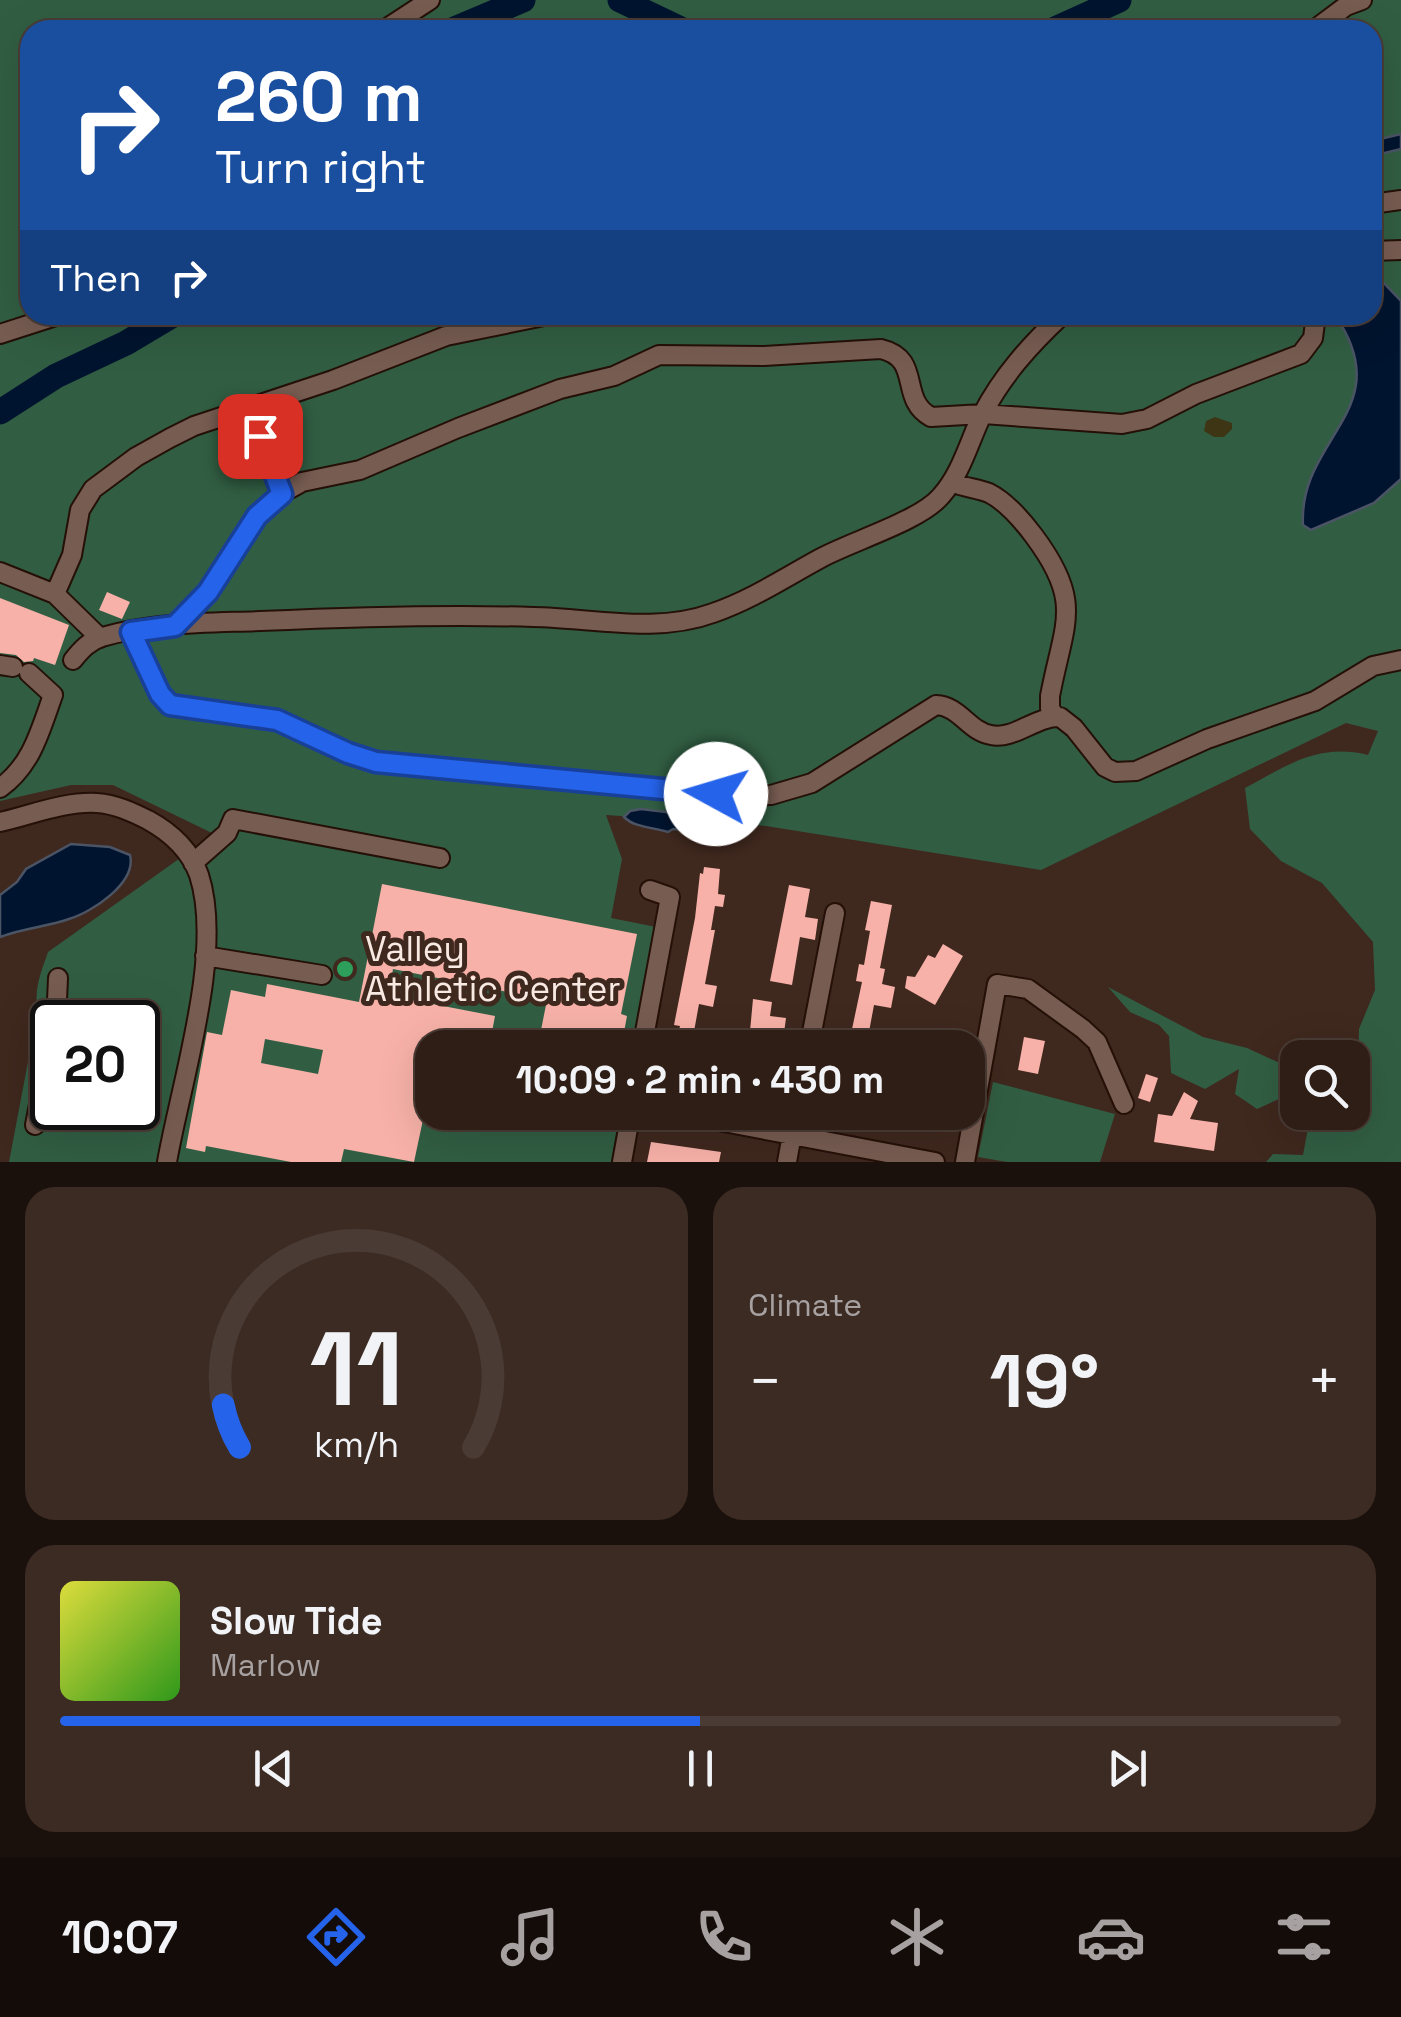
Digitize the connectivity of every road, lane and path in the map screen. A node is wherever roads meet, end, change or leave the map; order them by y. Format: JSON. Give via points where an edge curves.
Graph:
{"nodes":[{"id":1,"x":430,"y":0,"type":"edge"},
{"id":2,"x":1362,"y":0,"type":"edge"},
{"id":3,"x":399,"y":20,"type":"edge"},
{"id":4,"x":1327,"y":20,"type":"edge"},
{"id":5,"x":28,"y":325,"type":"edge"},
{"id":6,"x":499,"y":325,"type":"edge"},
{"id":7,"x":1052,"y":325,"type":"edge"},
{"id":8,"x":1314,"y":325,"type":"edge"},
{"id":9,"x":0,"y":334,"type":"edge"},
{"id":10,"x":250,"y":408,"type":"junction"},
{"id":11,"x":983,"y":414,"type":"junction"},
{"id":12,"x":952,"y":482,"type":"junction"},
{"id":13,"x":282,"y":494,"type":"junction"},
{"id":14,"x":0,"y":572,"type":"edge"},
{"id":15,"x":55,"y":594,"type":"junction"},
{"id":16,"x":175,"y":626,"type":"junction"},
{"id":17,"x":131,"y":632,"type":"junction"},
{"id":18,"x":100,"y":638,"type":"junction"},
{"id":19,"x":73,"y":660,"type":"dead end"},
{"id":20,"x":1401,"y":660,"type":"edge"},
{"id":21,"x":14,"y":668,"type":"edge"},
{"id":22,"x":1056,"y":716,"type":"junction"},
{"id":23,"x":0,"y":788,"type":"edge"},
{"id":24,"x":0,"y":822,"type":"edge"},
{"id":25,"x":440,"y":858,"type":"dead end"},
{"id":26,"x":193,"y":863,"type":"junction"},
{"id":27,"x":650,"y":890,"type":"dead end"},
{"id":28,"x":835,"y":913,"type":"dead end"},
{"id":29,"x":205,"y":956,"type":"junction"},
{"id":30,"x":322,"y":975,"type":"dead end"},
{"id":31,"x":58,"y":978,"type":"dead end"},
{"id":32,"x":57,"y":1000,"type":"edge"},
{"id":33,"x":645,"y":1030,"type":"edge"},
{"id":34,"x":812,"y":1030,"type":"edge"},
{"id":35,"x":1124,"y":1104,"type":"dead end"},
{"id":36,"x":628,"y":1130,"type":"edge"},
{"id":37,"x":766,"y":1130,"type":"edge"},
{"id":38,"x":793,"y":1130,"type":"edge"},
{"id":39,"x":792,"y":1135,"type":"junction"},
{"id":40,"x":166,"y":1162,"type":"edge"},
{"id":41,"x":622,"y":1162,"type":"edge"},
{"id":42,"x":788,"y":1162,"type":"edge"},
{"id":43,"x":936,"y":1162,"type":"edge"},
{"id":44,"x":965,"y":1162,"type":"edge"}],
"edges":[{"from":1,"to":3,"type":"street"},
{"from":2,"to":4,"type":"street"},
{"from":5,"to":9,"type":"street"},
{"from":6,"to":10,"type":"street","via":[[446,336]]},
{"from":7,"to":11,"type":"street","via":[[1012,366]]},
{"from":8,"to":11,"type":"street","via":[[1300,354],[1147,420]]},
{"from":10,"to":13,"type":"street"},
{"from":10,"to":15,"type":"street","via":[[170,438],[93,489],[80,510],[72,556]]},
{"from":11,"to":12,"type":"street"},
{"from":11,"to":13,"type":"street","via":[[927,416],[914,402],[902,360],[881,350],[666,354]]},
{"from":12,"to":16,"type":"street","via":[[909,518],[748,600],[682,624],[420,615]]},
{"from":12,"to":22,"type":"street","via":[[1010,508],[1061,577],[1068,608],[1050,696]]},
{"from":13,"to":16,"type":"street","via":[[257,516],[208,592]]},
{"from":14,"to":15,"type":"street"},
{"from":15,"to":18,"type":"street"},
{"from":16,"to":17,"type":"street"},
{"from":17,"to":18,"type":"street"},
{"from":17,"to":22,"type":"street","via":[[160,694],[178,708],[277,720],[376,762],[545,778],[771,795],[826,775],[932,706],[949,707],[994,736]]},
{"from":18,"to":19,"type":"street"},
{"from":20,"to":22,"type":"street","via":[[1372,666],[1315,701],[1126,772],[1105,767]]},
{"from":21,"to":23,"type":"street","via":[[54,695],[31,756]]},
{"from":24,"to":26,"type":"street","via":[[72,805],[110,805],[159,826]]},
{"from":25,"to":26,"type":"street","via":[[233,819]]},
{"from":26,"to":29,"type":"street","via":[[202,890]]},
{"from":27,"to":33,"type":"street","via":[[670,897]]},
{"from":28,"to":34,"type":"street"},
{"from":29,"to":30,"type":"street"},
{"from":29,"to":40,"type":"street"},
{"from":31,"to":32,"type":"street"},
{"from":35,"to":44,"type":"street","via":[[1097,1042],[1084,1029],[1028,988],[998,984]]},
{"from":36,"to":41,"type":"street"},
{"from":37,"to":39,"type":"street"},
{"from":38,"to":39,"type":"street"},
{"from":39,"to":42,"type":"street"},
{"from":39,"to":43,"type":"street"}]}
